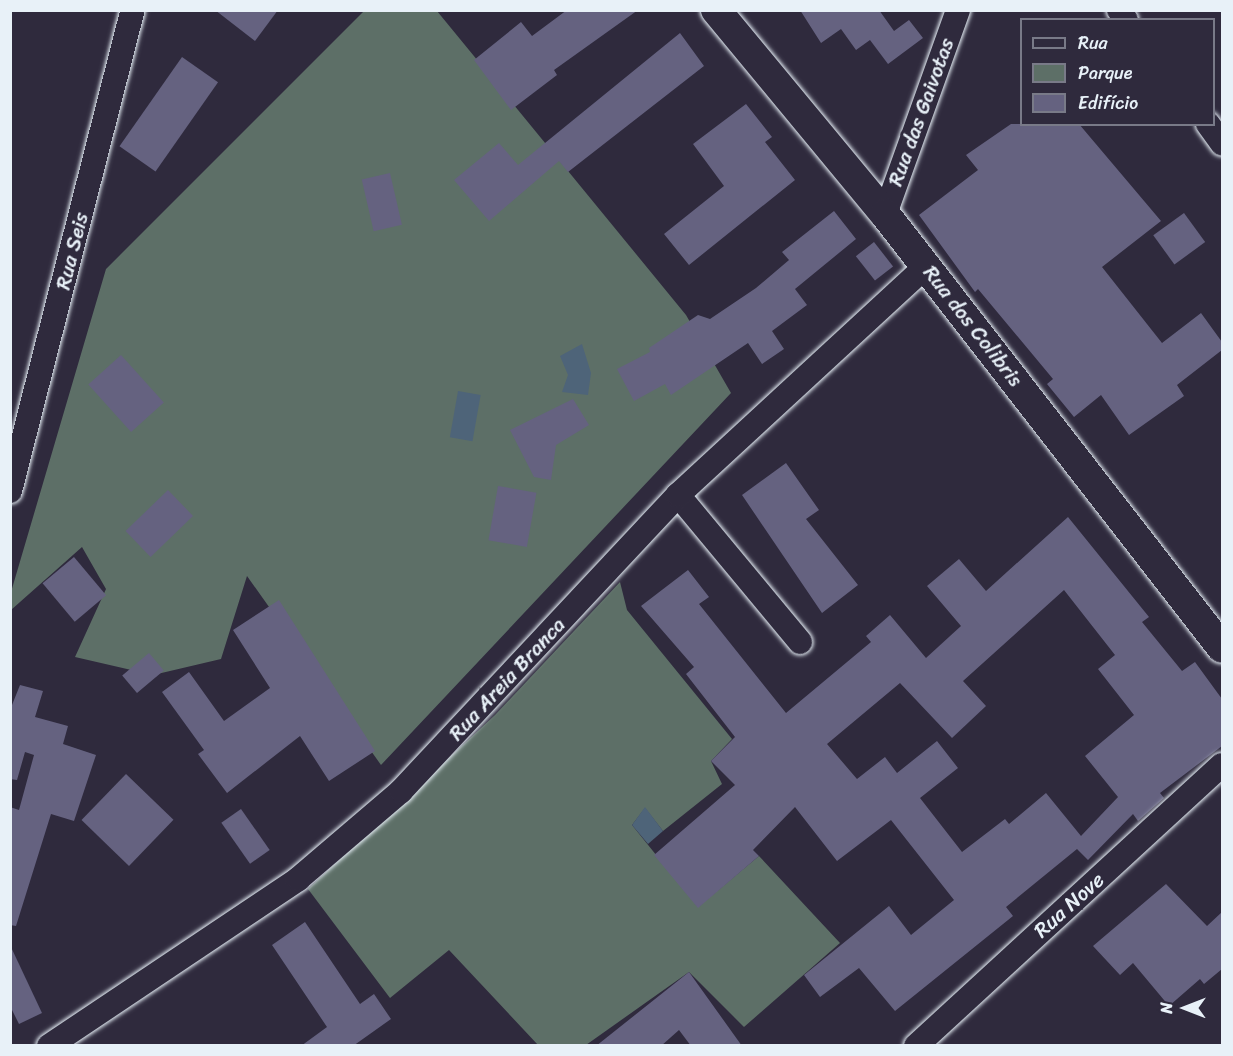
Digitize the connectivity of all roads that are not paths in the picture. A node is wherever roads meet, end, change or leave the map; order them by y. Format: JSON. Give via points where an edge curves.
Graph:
{"nodes":[{"id":1,"x":133,"y":10,"type":"edge"},
{"id":2,"x":716,"y":10,"type":"edge"},
{"id":3,"x":958,"y":10,"type":"edge"},
{"id":4,"x":1209,"y":126,"type":"edge"},
{"id":5,"x":1222,"y":143,"type":"edge"},
{"id":6,"x":885,"y":214,"type":"junction"},
{"id":7,"x":926,"y":266,"type":"junction"},
{"id":8,"x":17,"y":435,"type":"edge"},
{"id":9,"x":10,"y":491,"type":"edge"},
{"id":10,"x":678,"y":495,"type":"junction"},
{"id":11,"x":800,"y":642,"type":"dead end"},
{"id":12,"x":1222,"y":648,"type":"edge"},
{"id":13,"x":1222,"y":765,"type":"edge"},
{"id":14,"x":49,"y":1046,"type":"edge"},
{"id":15,"x":916,"y":1046,"type":"edge"}],
"edges":[{"from":1,"to":8,"type":"street","name":"Rua Seis"},
{"from":2,"to":6,"type":"street","name":"Rua dos Colibris"},
{"from":3,"to":6,"type":"street","name":"Rua das Gaivotas"},
{"from":4,"to":5,"type":"street"},
{"from":6,"to":7,"type":"street","name":"Rua dos Colibris"},
{"from":7,"to":10,"type":"street","name":"Rua Areia Branca"},
{"from":7,"to":12,"type":"street","name":"Rua dos Colibris"},
{"from":8,"to":9,"type":"street","name":"Rua Seis"},
{"from":10,"to":11,"type":"street"},
{"from":10,"to":14,"type":"street","name":"Rua Areia Branca","via":[[401,791],[298,879]]},
{"from":13,"to":15,"type":"street","name":"Rua Nove"}]}
